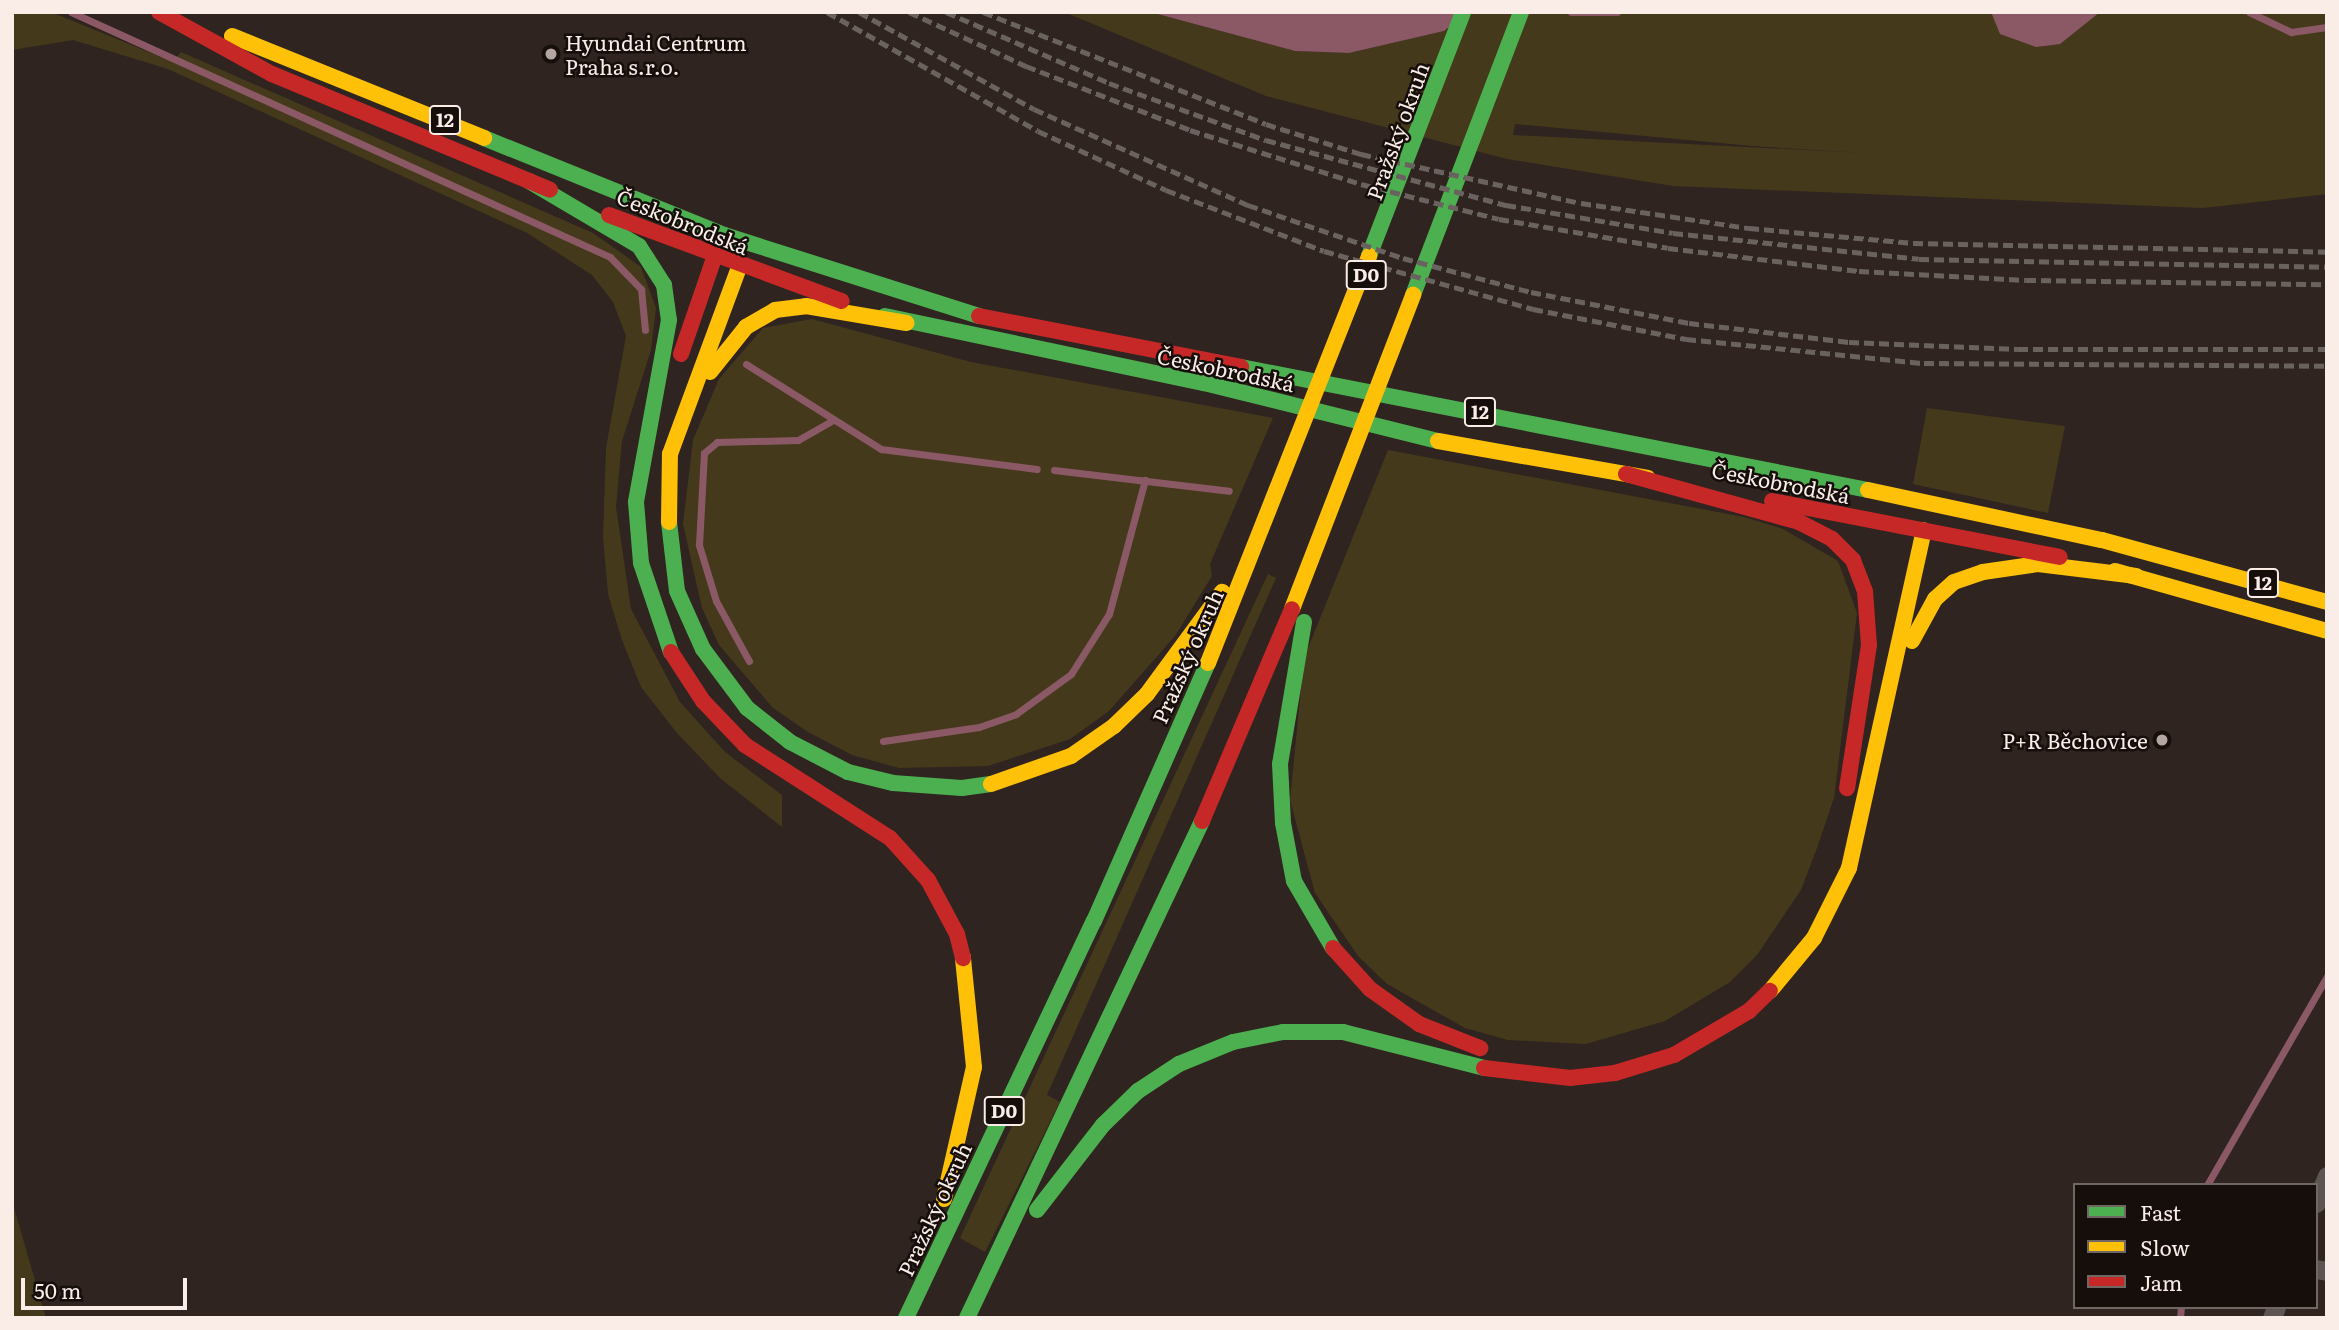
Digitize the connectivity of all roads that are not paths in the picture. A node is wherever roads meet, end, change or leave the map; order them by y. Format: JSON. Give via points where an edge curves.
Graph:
{"nodes":[{"id":1,"x":159,"y":12,"type":"edge"},
{"id":2,"x":165,"y":12,"type":"edge"},
{"id":3,"x":1463,"y":12,"type":"edge"},
{"id":4,"x":1521,"y":12,"type":"edge"},
{"id":5,"x":528,"y":181,"type":"junction"},
{"id":6,"x":724,"y":234,"type":"junction"},
{"id":7,"x":749,"y":244,"type":"junction"},
{"id":8,"x":714,"y":258,"type":"junction"},
{"id":9,"x":739,"y":267,"type":"junction"},
{"id":10,"x":907,"y":323,"type":"junction"},
{"id":11,"x":670,"y":454,"type":"junction"},
{"id":12,"x":1626,"y":474,"type":"junction"},
{"id":13,"x":637,"y":484,"type":"junction"},
{"id":14,"x":1909,"y":499,"type":"junction"},
{"id":15,"x":1929,"y":503,"type":"junction"},
{"id":16,"x":1924,"y":530,"type":"junction"},
{"id":17,"x":1901,"y":532,"type":"junction"},
{"id":18,"x":1251,"y":556,"type":"junction"},
{"id":19,"x":2136,"y":576,"type":"junction"},
{"id":20,"x":1310,"y":577,"type":"junction"},
{"id":21,"x":1892,"y":590,"type":"dead end"},
{"id":22,"x":2327,"y":602,"type":"edge"},
{"id":23,"x":2327,"y":631,"type":"edge"},
{"id":24,"x":1881,"y":731,"type":"junction"},
{"id":25,"x":1814,"y":896,"type":"dead end"},
{"id":26,"x":1805,"y":914,"type":"dead end"},
{"id":27,"x":1794,"y":934,"type":"dead end"},
{"id":28,"x":1767,"y":966,"type":"dead end"},
{"id":29,"x":1727,"y":1002,"type":"dead end"},
{"id":30,"x":1676,"y":1033,"type":"dead end"},
{"id":31,"x":1658,"y":1040,"type":"dead end"},
{"id":32,"x":1637,"y":1047,"type":"dead end"},
{"id":33,"x":1579,"y":1058,"type":"dead end"},
{"id":34,"x":2327,"y":1176,"type":"edge"},
{"id":35,"x":2318,"y":1198,"type":"edge"},
{"id":36,"x":993,"y":1268,"type":"junction"},
{"id":37,"x":914,"y":1301,"type":"junction"},
{"id":38,"x":906,"y":1318,"type":"edge"},
{"id":39,"x":967,"y":1318,"type":"edge"}],
"edges":[{"from":1,"to":5,"type":"main road","name":"Českobrodská","number":"12","via":[[272,74]]},
{"from":2,"to":6,"type":"main road","name":"Českobrodská","number":"12","via":[[284,54]]},
{"from":3,"to":18,"type":"main road","name":"Pražský okruh","number":"D0","via":[[1263,535]]},
{"from":4,"to":20,"type":"main road","number":"D0"},
{"from":5,"to":8,"type":"main road","name":"Českobrodská","number":"12"},
{"from":5,"to":13,"type":"main road","via":[[639,246],[664,285],[668,327]]},
{"from":6,"to":7,"type":"main road","name":"Českobrodská","number":"12"},
{"from":6,"to":8,"type":"main road"},
{"from":7,"to":9,"type":"main road"},
{"from":7,"to":14,"type":"main road","name":"Českobrodská","number":"12","via":[[993,320]]},
{"from":8,"to":9,"type":"main road","name":"Českobrodská","number":"12"},
{"from":8,"to":13,"type":"main road"},
{"from":9,"to":10,"type":"main road","name":"Českobrodská","number":"12"},
{"from":9,"to":11,"type":"main road"},
{"from":10,"to":11,"type":"main road","via":[[806,306],[761,316],[714,364]]},
{"from":10,"to":12,"type":"main road","name":"Českobrodská","via":[[1204,383],[1428,439]]},
{"from":11,"to":18,"type":"main road","via":[[666,512],[673,572],[689,622],[714,666],[747,708],[790,742],[848,772],[893,783],[986,786],[1042,770],[1094,741],[1147,694]]},
{"from":12,"to":17,"type":"main road","name":"Českobrodská"},
{"from":12,"to":21,"type":"main road","via":[[1799,522],[1832,539],[1853,560],[1865,591],[1869,645],[1837,840]]},
{"from":13,"to":37,"type":"main road","via":[[637,532],[648,592],[685,676],[744,744],[890,838],[928,880],[957,934],[974,1017],[972,1086]]},
{"from":14,"to":15,"type":"main road","name":"Českobrodská","number":"12"},
{"from":14,"to":17,"type":"main road"},
{"from":15,"to":16,"type":"main road"},
{"from":15,"to":22,"type":"main road","name":"Českobrodská","number":"12","via":[[2199,564]]},
{"from":16,"to":17,"type":"main road","name":"Českobrodská"},
{"from":16,"to":19,"type":"main road","name":"Českobrodská"},
{"from":16,"to":24,"type":"main road"},
{"from":18,"to":37,"type":"main road","name":"Pražský okruh","number":"D0","via":[[1094,921]]},
{"from":19,"to":23,"type":"main road","name":"Českobrodská"},
{"from":19,"to":24,"type":"main road","via":[[2021,564],[1954,582],[1921,620]]},
{"from":20,"to":33,"type":"main road","via":[[1280,764],[1287,853],[1307,909],[1349,967],[1419,1024],[1491,1051]]},
{"from":20,"to":36,"type":"main road","via":[[1156,927]]},
{"from":24,"to":36,"type":"main road","via":[[1855,848],[1825,921],[1783,979],[1714,1035],[1636,1068],[1570,1078],[1468,1066],[1343,1032],[1283,1032],[1233,1042],[1179,1064],[1119,1108]]},
{"from":25,"to":26,"type":"main road"},
{"from":27,"to":28,"type":"main road"},
{"from":29,"to":30,"type":"main road"},
{"from":31,"to":32,"type":"main road"},
{"from":34,"to":35,"type":"street"},
{"from":36,"to":39,"type":"main road"},
{"from":37,"to":38,"type":"main road"}]}
